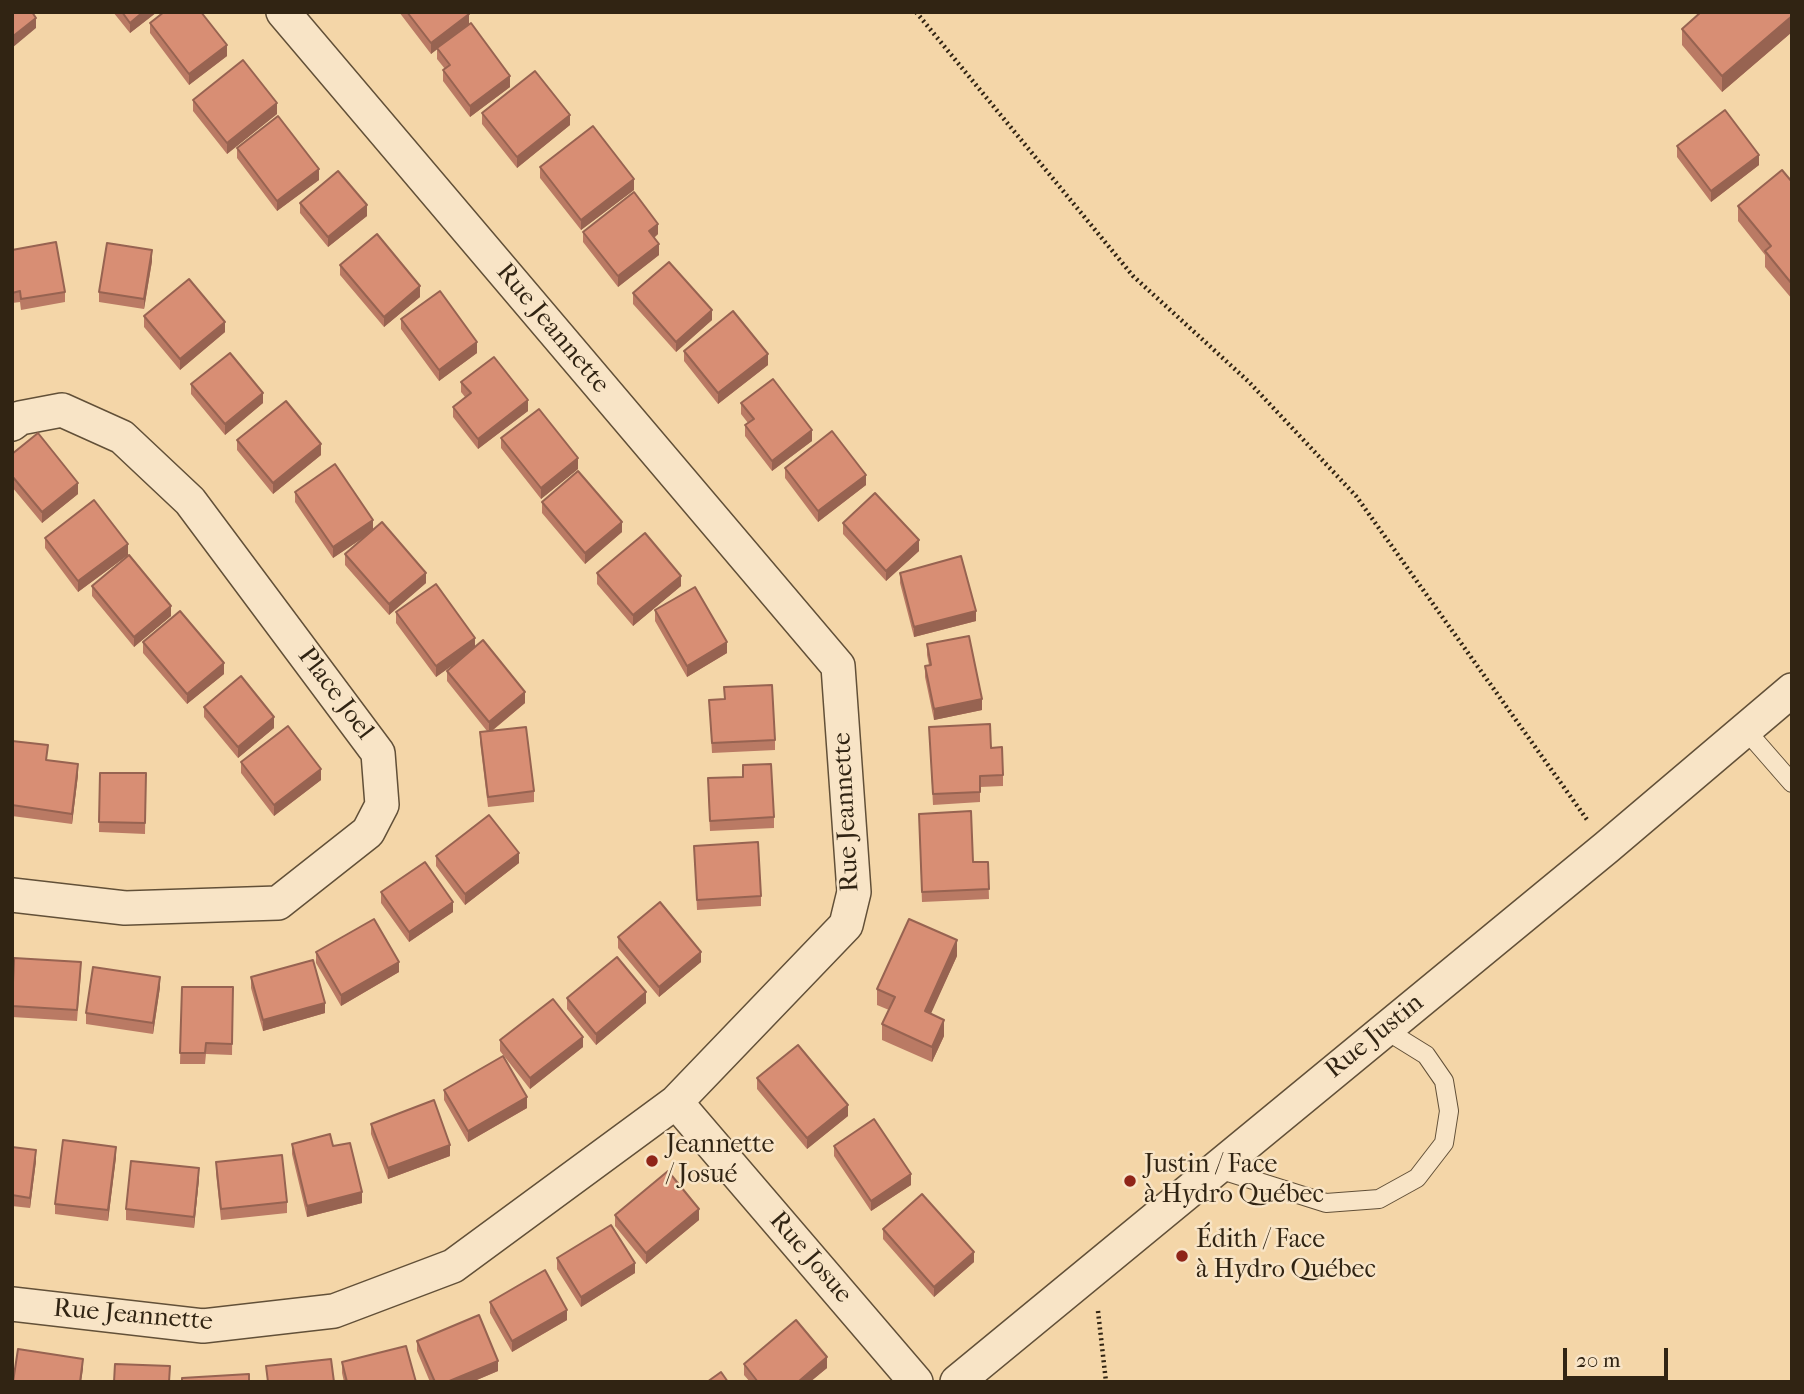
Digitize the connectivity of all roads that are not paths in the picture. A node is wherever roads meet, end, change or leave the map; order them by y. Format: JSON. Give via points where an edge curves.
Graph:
{"nodes":[{"id":1,"x":283,"y":12,"type":"edge"},
{"id":2,"x":12,"y":424,"type":"edge"},
{"id":3,"x":1792,"y":690,"type":"edge"},
{"id":4,"x":1744,"y":728,"type":"junction"},
{"id":5,"x":1792,"y":783,"type":"edge"},
{"id":6,"x":12,"y":895,"type":"edge"},
{"id":7,"x":1384,"y":1029,"type":"junction"},
{"id":8,"x":676,"y":1102,"type":"junction"},
{"id":9,"x":1214,"y":1168,"type":"junction"},
{"id":10,"x":12,"y":1304,"type":"edge"},
{"id":11,"x":916,"y":1382,"type":"edge"},
{"id":12,"x":957,"y":1382,"type":"edge"}],
"edges":[{"from":1,"to":8,"type":"street","name":"Rue Jeannette","via":[[838,666],[854,892],[846,925]]},
{"from":2,"to":6,"type":"street","name":"Place Joel","via":[[20,418],[62,410],[122,437],[190,501],[378,752],[382,805],[368,832],[278,903],[125,908]]},
{"from":3,"to":4,"type":"street","name":"Rue Justin"},
{"from":4,"to":5,"type":"lane"},
{"from":4,"to":7,"type":"street","name":"Rue Justin"},
{"from":7,"to":9,"type":"street","name":"Rue Justin"},
{"from":7,"to":9,"type":"lane","via":[[1426,1055],[1444,1081],[1449,1111],[1444,1143],[1417,1178],[1379,1199],[1326,1203]]},
{"from":8,"to":10,"type":"street","name":"Rue Jeannette","via":[[453,1266],[334,1311],[203,1326]]},
{"from":8,"to":11,"type":"street","name":"Rue Josue"},
{"from":9,"to":12,"type":"street","name":"Rue Justin"}]}
